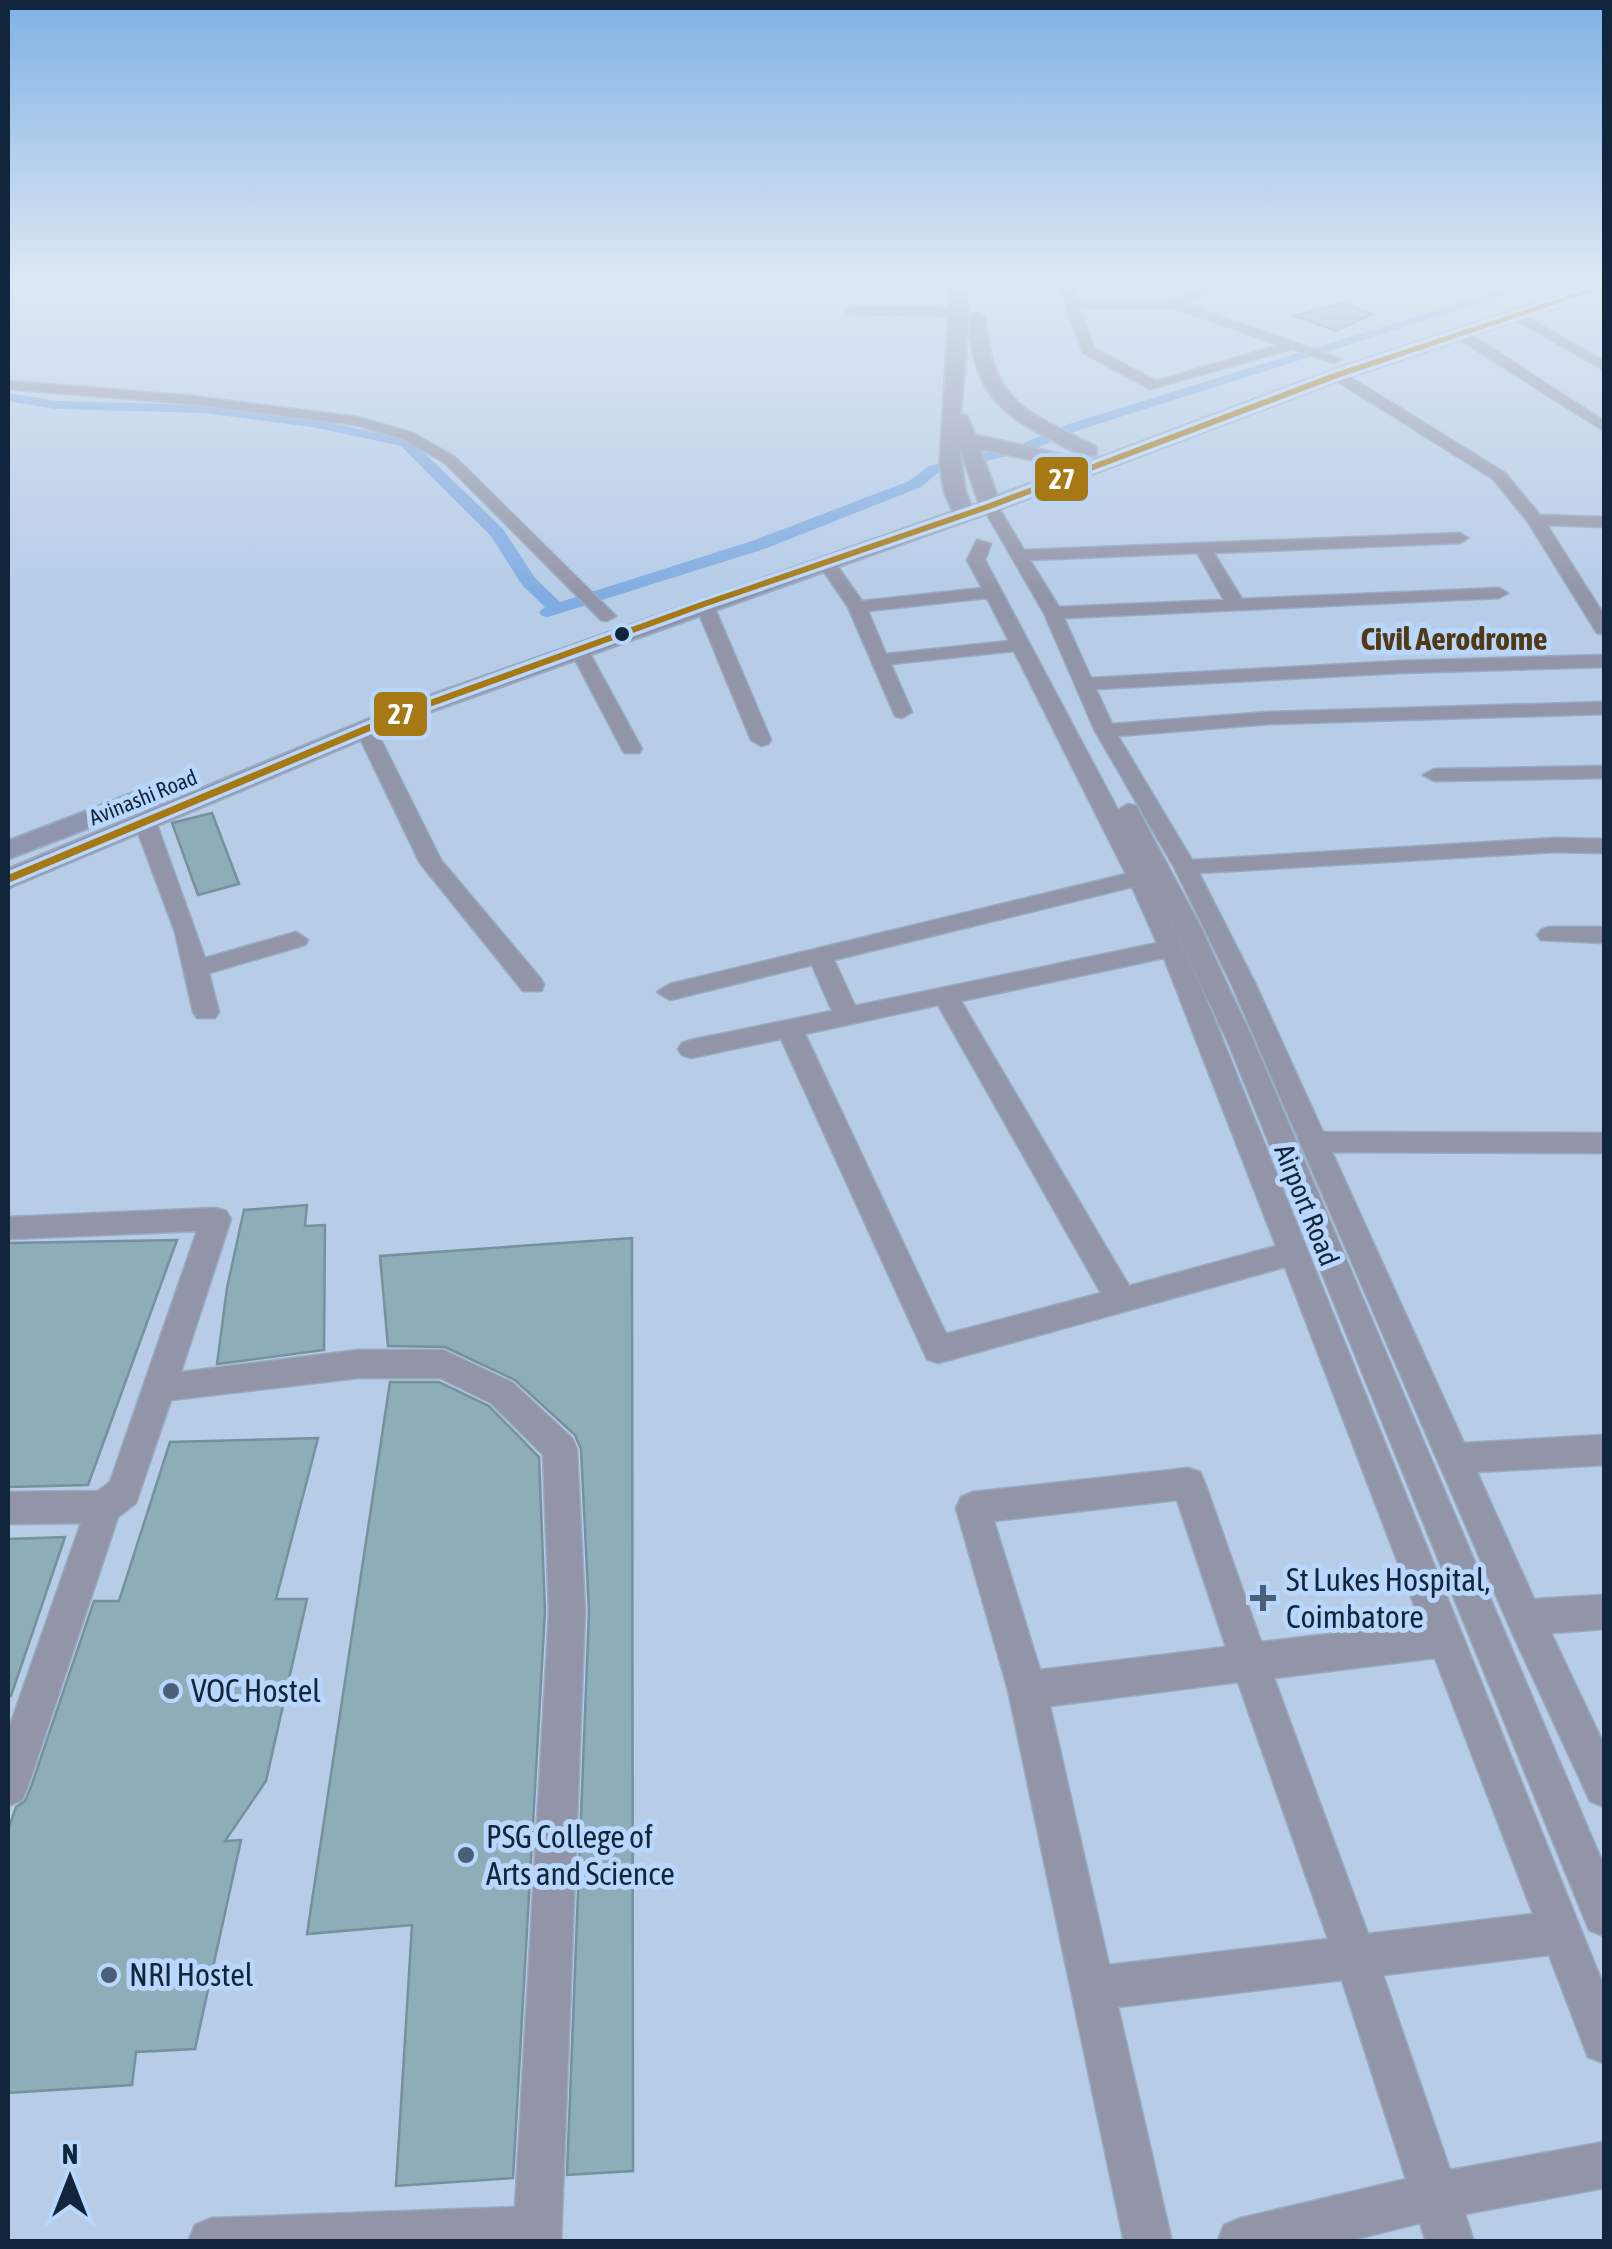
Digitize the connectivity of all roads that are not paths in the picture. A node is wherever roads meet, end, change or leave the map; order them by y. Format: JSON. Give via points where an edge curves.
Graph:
{"nodes":[{"id":1,"x":960,"y":388,"type":"edge"},
{"id":2,"x":961,"y":388,"type":"edge"},
{"id":3,"x":990,"y":388,"type":"edge"},
{"id":4,"x":1267,"y":388,"type":"edge"},
{"id":5,"x":1274,"y":388,"type":"edge"},
{"id":6,"x":1370,"y":388,"type":"edge"},
{"id":7,"x":1544,"y":388,"type":"edge"},
{"id":8,"x":11,"y":389,"type":"edge"},
{"id":9,"x":1604,"y":427,"type":"edge"},
{"id":10,"x":970,"y":443,"type":"junction"},
{"id":11,"x":1083,"y":448,"type":"junction"},
{"id":12,"x":1061,"y":460,"type":"junction"},
{"id":13,"x":975,"y":497,"type":"junction"},
{"id":14,"x":1535,"y":520,"type":"junction"},
{"id":15,"x":1604,"y":522,"type":"edge"},
{"id":16,"x":1460,"y":538,"type":"dead end"},
{"id":17,"x":983,"y":544,"type":"junction"},
{"id":18,"x":1203,"y":548,"type":"junction"},
{"id":19,"x":1020,"y":555,"type":"junction"},
{"id":20,"x":826,"y":562,"type":"junction"},
{"id":21,"x":992,"y":592,"type":"junction"},
{"id":22,"x":1500,"y":593,"type":"dead end"},
{"id":23,"x":704,"y":604,"type":"junction"},
{"id":24,"x":1236,"y":605,"type":"junction"},
{"id":25,"x":857,"y":607,"type":"junction"},
{"id":26,"x":600,"y":610,"type":"junction"},
{"id":27,"x":1052,"y":613,"type":"junction"},
{"id":28,"x":1604,"y":629,"type":"edge"},
{"id":29,"x":1022,"y":646,"type":"junction"},
{"id":30,"x":579,"y":650,"type":"junction"},
{"id":31,"x":879,"y":660,"type":"junction"},
{"id":32,"x":1604,"y":661,"type":"edge"},
{"id":33,"x":1087,"y":684,"type":"junction"},
{"id":34,"x":1604,"y":708,"type":"edge"},
{"id":35,"x":902,"y":712,"type":"dead end"},
{"id":36,"x":366,"y":730,"type":"junction"},
{"id":37,"x":1106,"y":731,"type":"junction"},
{"id":38,"x":761,"y":740,"type":"dead end"},
{"id":39,"x":632,"y":749,"type":"dead end"},
{"id":40,"x":1604,"y":772,"type":"edge"},
{"id":41,"x":1434,"y":774,"type":"dead end"},
{"id":42,"x":145,"y":822,"type":"junction"},
{"id":43,"x":1604,"y":846,"type":"edge"},
{"id":44,"x":8,"y":851,"type":"edge"},
{"id":45,"x":1185,"y":867,"type":"junction"},
{"id":46,"x":1139,"y":878,"type":"junction"},
{"id":47,"x":8,"y":880,"type":"edge"},
{"id":48,"x":1549,"y":934,"type":"dead end"},
{"id":49,"x":1604,"y":935,"type":"edge"},
{"id":50,"x":296,"y":940,"type":"dead end"},
{"id":51,"x":1172,"y":948,"type":"junction"},
{"id":52,"x":820,"y":956,"type":"junction"},
{"id":53,"x":195,"y":969,"type":"junction"},
{"id":54,"x":532,"y":985,"type":"dead end"},
{"id":55,"x":670,"y":992,"type":"dead end"},
{"id":56,"x":945,"y":995,"type":"junction"},
{"id":57,"x":206,"y":1012,"type":"dead end"},
{"id":58,"x":847,"y":1016,"type":"junction"},
{"id":59,"x":789,"y":1028,"type":"junction"},
{"id":60,"x":691,"y":1049,"type":"dead end"},
{"id":61,"x":1312,"y":1142,"type":"junction"},
{"id":62,"x":1604,"y":1144,"type":"edge"},
{"id":63,"x":8,"y":1228,"type":"edge"},
{"id":64,"x":1294,"y":1252,"type":"junction"},
{"id":65,"x":1121,"y":1300,"type":"junction"},
{"id":66,"x":159,"y":1388,"type":"junction"},
{"id":67,"x":1604,"y":1450,"type":"edge"},
{"id":68,"x":1456,"y":1458,"type":"junction"},
{"id":69,"x":104,"y":1506,"type":"junction"},
{"id":70,"x":8,"y":1508,"type":"edge"},
{"id":71,"x":1604,"y":1612,"type":"edge"},
{"id":72,"x":1524,"y":1618,"type":"junction"},
{"id":73,"x":1446,"y":1638,"type":"junction"},
{"id":74,"x":1252,"y":1665,"type":"junction"},
{"id":75,"x":1027,"y":1690,"type":"junction"},
{"id":76,"x":8,"y":1786,"type":"edge"},
{"id":77,"x":1604,"y":1787,"type":"edge"},
{"id":78,"x":1604,"y":1915,"type":"edge"},
{"id":79,"x":1561,"y":1932,"type":"junction"},
{"id":80,"x":1356,"y":1957,"type":"junction"},
{"id":81,"x":1092,"y":1989,"type":"junction"},
{"id":82,"x":1604,"y":2041,"type":"edge"},
{"id":83,"x":1604,"y":2165,"type":"edge"},
{"id":84,"x":1436,"y":2196,"type":"junction"},
{"id":85,"x":537,"y":2236,"type":"edge"},
{"id":86,"x":212,"y":2242,"type":"edge"},
{"id":87,"x":1148,"y":2242,"type":"edge"},
{"id":88,"x":1241,"y":2242,"type":"edge"},
{"id":89,"x":1450,"y":2242,"type":"edge"}],
"edges":[{"from":1,"to":13,"type":"main road","via":[[951,463]]},
{"from":2,"to":10,"type":"main road","via":[[958,414]]},
{"from":3,"to":11,"type":"main road","via":[[1007,405]]},
{"from":4,"to":11,"type":"main road","name":"Avinashi Road"},
{"from":5,"to":13,"type":"main road","name":"Avinashi Road"},
{"from":6,"to":14,"type":"street","via":[[1499,476]]},
{"from":7,"to":9,"type":"street"},
{"from":8,"to":26,"type":"street","via":[[191,400],[357,421],[408,436],[450,460]]},
{"from":10,"to":12,"type":"main road"},
{"from":10,"to":13,"type":"main road"},
{"from":11,"to":12,"type":"main road","name":"Avinashi Road"},
{"from":12,"to":13,"type":"main road","name":"Avinashi Road"},
{"from":13,"to":17,"type":"street","name":"Airport Road"},
{"from":13,"to":19,"type":"street","name":"Airport Road"},
{"from":13,"to":20,"type":"main road","name":"Avinashi Road"},
{"from":13,"to":26,"type":"main road","name":"Avinashi Road"},
{"from":14,"to":15,"type":"street"},
{"from":14,"to":28,"type":"street"},
{"from":16,"to":18,"type":"street"},
{"from":17,"to":21,"type":"street","via":[[976,560]]},
{"from":17,"to":78,"type":"street","name":"Airport Road","via":[[1134,822],[1232,1024]]},
{"from":18,"to":19,"type":"street"},
{"from":18,"to":24,"type":"street"},
{"from":19,"to":27,"type":"street","name":"Airport Road"},
{"from":20,"to":23,"type":"main road","name":"Avinashi Road"},
{"from":20,"to":25,"type":"street"},
{"from":21,"to":25,"type":"street"},
{"from":21,"to":29,"type":"street"},
{"from":22,"to":24,"type":"street"},
{"from":23,"to":30,"type":"main road","name":"Avinashi Road"},
{"from":23,"to":38,"type":"street"},
{"from":24,"to":27,"type":"street"},
{"from":25,"to":31,"type":"street"},
{"from":26,"to":44,"type":"main road","name":"Avinashi Road"},
{"from":27,"to":33,"type":"street","name":"Airport Road"},
{"from":29,"to":31,"type":"street"},
{"from":29,"to":46,"type":"street"},
{"from":30,"to":36,"type":"main road","name":"Avinashi Road"},
{"from":30,"to":39,"type":"street"},
{"from":31,"to":35,"type":"street"},
{"from":32,"to":33,"type":"street"},
{"from":33,"to":37,"type":"street","name":"Airport Road"},
{"from":34,"to":37,"type":"street","via":[[1269,718]]},
{"from":36,"to":42,"type":"main road","name":"Avinashi Road"},
{"from":36,"to":54,"type":"street","via":[[431,863]]},
{"from":37,"to":45,"type":"street","name":"Airport Road"},
{"from":40,"to":41,"type":"street"},
{"from":42,"to":47,"type":"main road","name":"Avinashi Road"},
{"from":42,"to":53,"type":"street"},
{"from":43,"to":45,"type":"street"},
{"from":45,"to":61,"type":"street","name":"Airport Road"},
{"from":46,"to":51,"type":"street"},
{"from":46,"to":52,"type":"street"},
{"from":48,"to":49,"type":"street"},
{"from":50,"to":53,"type":"street"},
{"from":51,"to":56,"type":"street"},
{"from":51,"to":64,"type":"street"},
{"from":52,"to":55,"type":"street"},
{"from":52,"to":58,"type":"street"},
{"from":53,"to":57,"type":"street"},
{"from":56,"to":58,"type":"street"},
{"from":56,"to":65,"type":"street"},
{"from":58,"to":59,"type":"street"},
{"from":59,"to":60,"type":"street"},
{"from":59,"to":65,"type":"street","via":[[938,1350]]},
{"from":61,"to":62,"type":"street"},
{"from":61,"to":68,"type":"street","name":"Airport Road"},
{"from":63,"to":66,"type":"street","via":[[216,1219]]},
{"from":64,"to":65,"type":"street"},
{"from":64,"to":73,"type":"street"},
{"from":66,"to":69,"type":"street","via":[[124,1492]]},
{"from":66,"to":85,"type":"street","via":[[358,1364],[443,1364],[502,1394],[560,1449],[567,1611]]},
{"from":67,"to":68,"type":"street"},
{"from":68,"to":72,"type":"street","name":"Airport Road"},
{"from":69,"to":70,"type":"street"},
{"from":69,"to":76,"type":"street"},
{"from":71,"to":72,"type":"street"},
{"from":72,"to":77,"type":"street","name":"Airport Road"},
{"from":73,"to":74,"type":"street"},
{"from":73,"to":79,"type":"street"},
{"from":74,"to":75,"type":"street"},
{"from":74,"to":75,"type":"street","via":[[1188,1483],[973,1508]]},
{"from":74,"to":80,"type":"street"},
{"from":75,"to":81,"type":"street"},
{"from":79,"to":80,"type":"street"},
{"from":79,"to":82,"type":"street"},
{"from":80,"to":81,"type":"street"},
{"from":80,"to":84,"type":"street"},
{"from":81,"to":87,"type":"street"},
{"from":83,"to":84,"type":"street"},
{"from":84,"to":88,"type":"street"},
{"from":84,"to":89,"type":"street"},
{"from":85,"to":86,"type":"street"}]}
